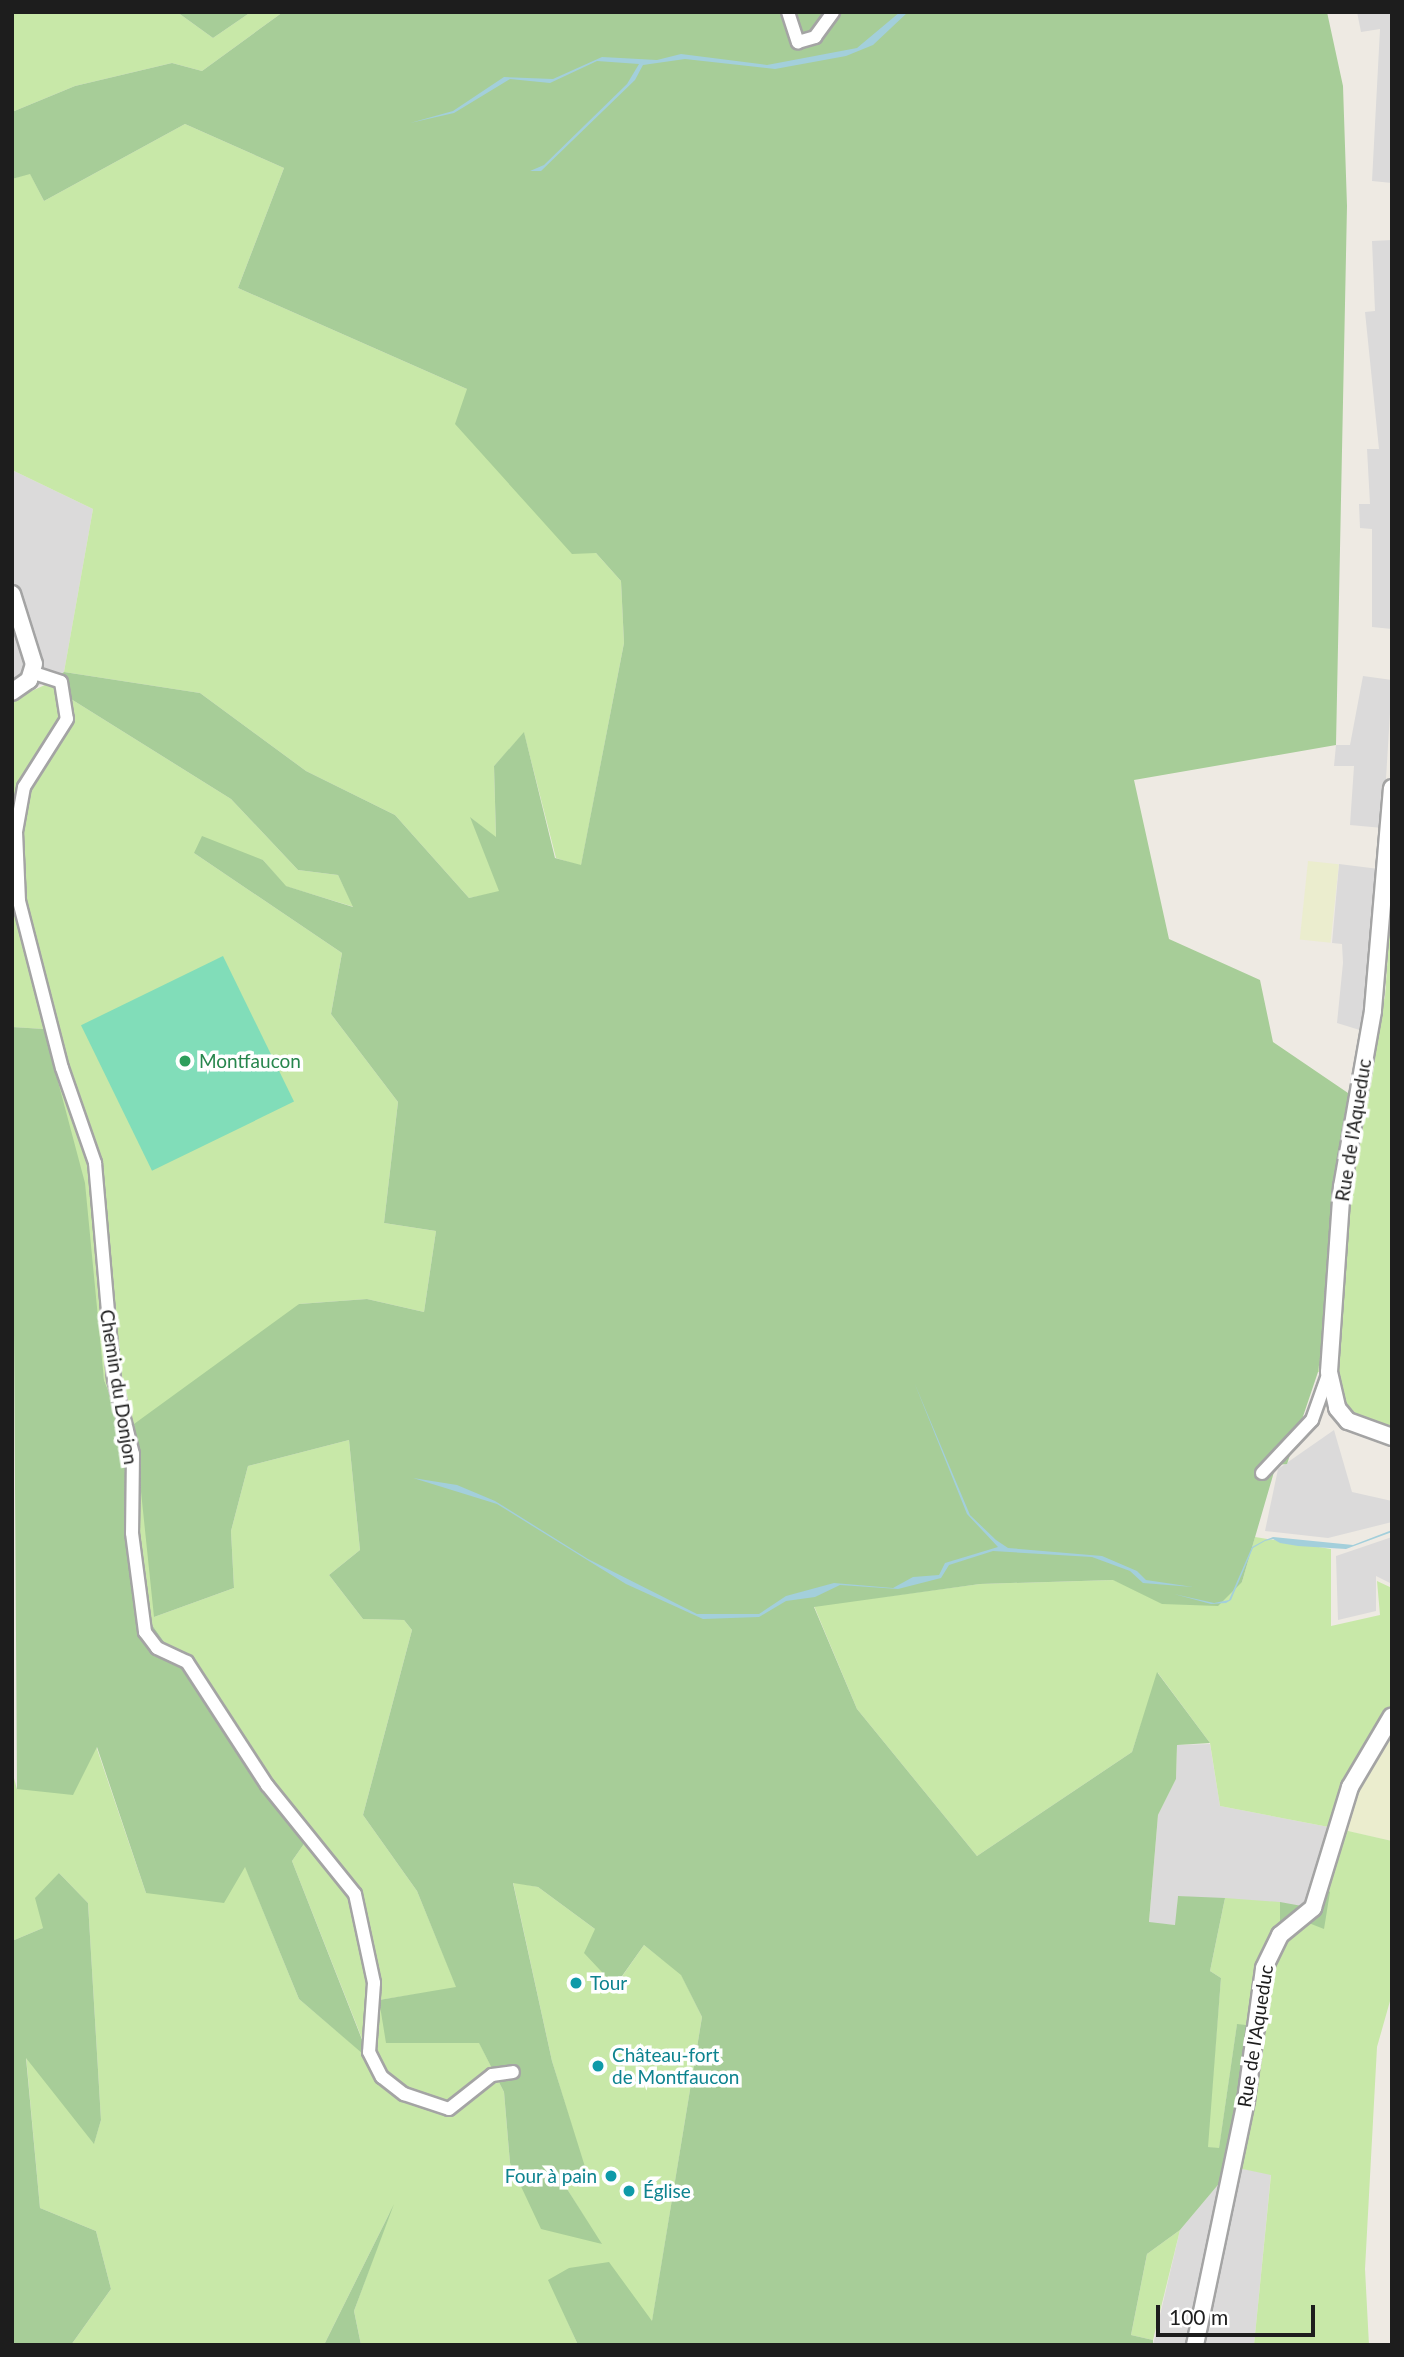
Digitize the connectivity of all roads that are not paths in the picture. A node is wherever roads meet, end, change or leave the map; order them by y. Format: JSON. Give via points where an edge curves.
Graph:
{"nodes":[{"id":1,"x":788,"y":12,"type":"edge"},
{"id":2,"x":833,"y":12,"type":"edge"},
{"id":3,"x":12,"y":594,"type":"edge"},
{"id":4,"x":34,"y":673,"type":"junction"},
{"id":5,"x":12,"y":692,"type":"edge"},
{"id":6,"x":1392,"y":788,"type":"edge"},
{"id":7,"x":1329,"y":1372,"type":"junction"},
{"id":8,"x":1392,"y":1437,"type":"edge"},
{"id":9,"x":1262,"y":1473,"type":"dead end"},
{"id":10,"x":1392,"y":1716,"type":"edge"},
{"id":11,"x":513,"y":2071,"type":"dead end"},
{"id":12,"x":1195,"y":2345,"type":"edge"}],
"edges":[{"from":1,"to":2,"type":"street","via":[[798,42],[815,37]]},
{"from":3,"to":4,"type":"street"},
{"from":4,"to":5,"type":"street"},
{"from":4,"to":11,"type":"street","name":"Chemin du Donjon","via":[[61,682],[67,719],[23,787],[16,832],[19,901],[62,1068],[95,1163],[114,1379],[133,1454],[132,1533],[145,1633],[157,1648],[187,1662],[267,1785],[355,1894],[373,1973],[369,2052],[382,2077],[404,2094],[449,2109],[492,2075]]},
{"from":6,"to":7,"type":"street","name":"Rue de l'Aqueduc","via":[[1373,1011],[1342,1186]]},
{"from":7,"to":8,"type":"street","name":"Rue de l'Aqueduc","via":[[1337,1408],[1348,1421]]},
{"from":7,"to":9,"type":"street","via":[[1312,1420]]},
{"from":10,"to":12,"type":"street","name":"Rue de l'Aqueduc","via":[[1350,1787],[1313,1908],[1280,1935],[1264,1968],[1246,2100]]}]}
